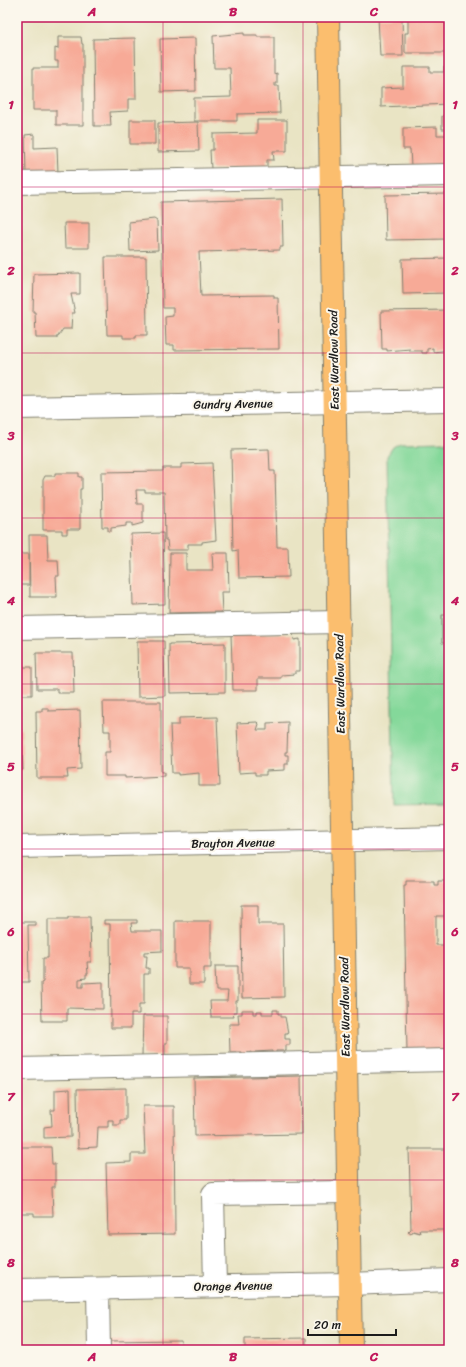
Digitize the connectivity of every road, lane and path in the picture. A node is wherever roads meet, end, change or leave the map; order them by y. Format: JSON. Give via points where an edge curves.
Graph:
{"nodes":[{"id":1,"x":328,"y":17,"type":"edge"},
{"id":2,"x":449,"y":175,"type":"edge"},
{"id":3,"x":332,"y":177,"type":"junction"},
{"id":4,"x":17,"y":183,"type":"edge"},
{"id":5,"x":449,"y":400,"type":"edge"},
{"id":6,"x":335,"y":402,"type":"junction"},
{"id":7,"x":17,"y":408,"type":"edge"},
{"id":8,"x":339,"y":622,"type":"junction"},
{"id":9,"x":17,"y":628,"type":"edge"},
{"id":10,"x":449,"y":838,"type":"edge"},
{"id":11,"x":342,"y":841,"type":"junction"},
{"id":12,"x":17,"y":847,"type":"edge"},
{"id":13,"x":449,"y":1060,"type":"edge"},
{"id":14,"x":346,"y":1063,"type":"junction"},
{"id":15,"x":17,"y":1069,"type":"edge"},
{"id":16,"x":347,"y":1192,"type":"junction"},
{"id":17,"x":449,"y":1280,"type":"edge"},
{"id":18,"x":350,"y":1284,"type":"junction"},
{"id":19,"x":215,"y":1286,"type":"junction"},
{"id":20,"x":98,"y":1289,"type":"junction"},
{"id":21,"x":17,"y":1290,"type":"edge"},
{"id":22,"x":99,"y":1350,"type":"edge"},
{"id":23,"x":351,"y":1350,"type":"edge"}],
"edges":[{"from":1,"to":3,"type":"main road","name":"East Wardlow Road"},
{"from":2,"to":3,"type":"street"},
{"from":3,"to":4,"type":"street"},
{"from":3,"to":6,"type":"main road","name":"East Wardlow Road"},
{"from":5,"to":6,"type":"street","name":"Gundry Avenue"},
{"from":6,"to":7,"type":"street","name":"Gundry Avenue"},
{"from":6,"to":8,"type":"main road","name":"East Wardlow Road"},
{"from":8,"to":9,"type":"street"},
{"from":8,"to":11,"type":"main road","name":"East Wardlow Road"},
{"from":10,"to":11,"type":"street","name":"Brayton Avenue"},
{"from":11,"to":12,"type":"street","name":"Brayton Avenue"},
{"from":11,"to":14,"type":"main road","name":"East Wardlow Road"},
{"from":13,"to":14,"type":"street"},
{"from":14,"to":15,"type":"street"},
{"from":14,"to":16,"type":"main road","name":"East Wardlow Road"},
{"from":16,"to":18,"type":"main road","name":"East Wardlow Road"},
{"from":16,"to":19,"type":"street","via":[[213,1194]]},
{"from":17,"to":18,"type":"street","name":"Orange Avenue"},
{"from":18,"to":19,"type":"street","name":"Orange Avenue"},
{"from":18,"to":23,"type":"main road","name":"East Wardlow Road"},
{"from":19,"to":20,"type":"street","name":"Orange Avenue"},
{"from":20,"to":21,"type":"street","name":"Orange Avenue"},
{"from":20,"to":22,"type":"street"}]}
